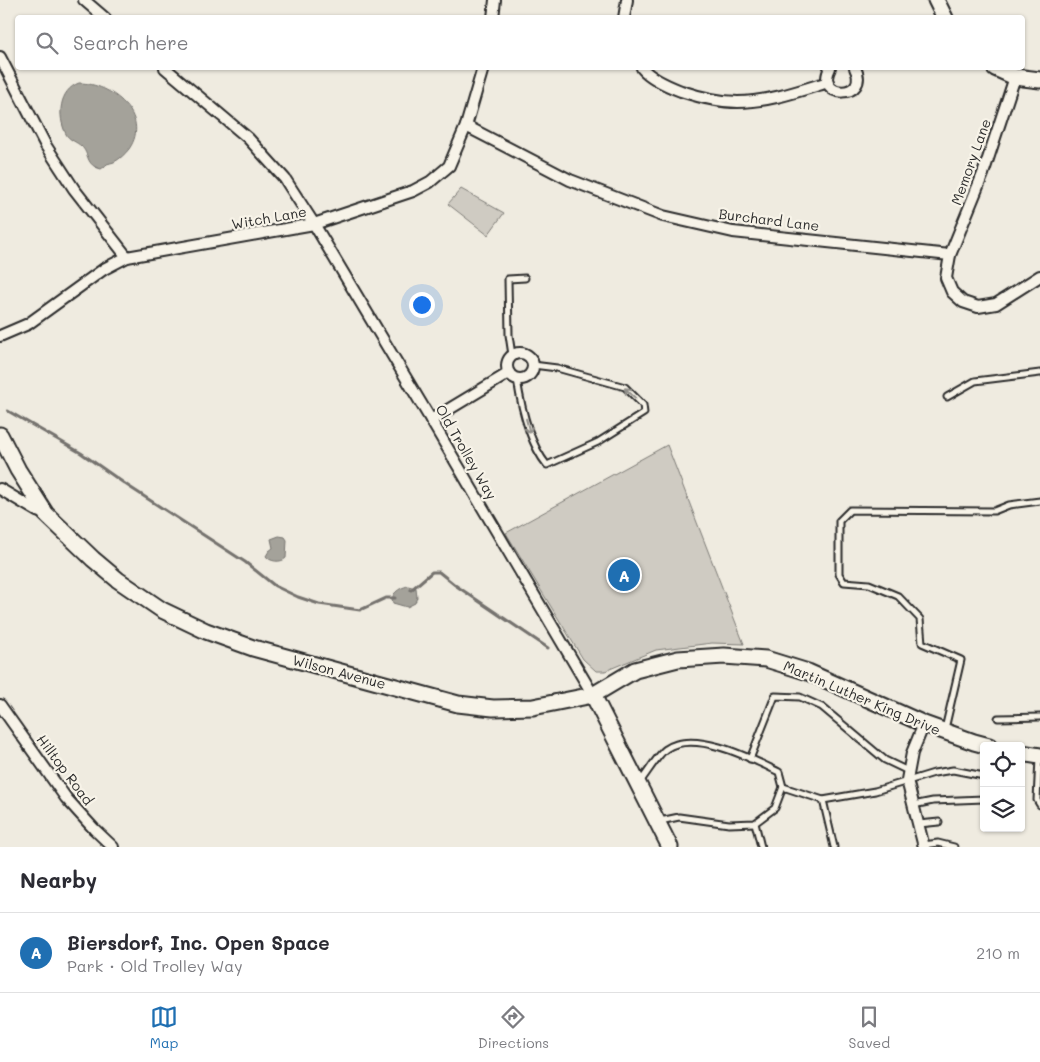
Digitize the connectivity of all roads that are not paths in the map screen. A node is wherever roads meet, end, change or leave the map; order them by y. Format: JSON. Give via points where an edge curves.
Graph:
{"nodes":[{"id":1,"x":84,"y":0,"type":"edge"},
{"id":2,"x":495,"y":0,"type":"edge"},
{"id":3,"x":627,"y":0,"type":"edge"},
{"id":4,"x":936,"y":0,"type":"edge"},
{"id":5,"x":102,"y":15,"type":"edge"},
{"id":6,"x":493,"y":15,"type":"edge"},
{"id":7,"x":624,"y":15,"type":"edge"},
{"id":8,"x":944,"y":15,"type":"edge"},
{"id":9,"x":0,"y":57,"type":"edge"},
{"id":10,"x":167,"y":70,"type":"edge"},
{"id":11,"x":482,"y":70,"type":"edge"},
{"id":12,"x":644,"y":70,"type":"edge"},
{"id":13,"x":829,"y":70,"type":"edge"},
{"id":14,"x":856,"y":70,"type":"edge"},
{"id":15,"x":999,"y":70,"type":"edge"},
{"id":16,"x":1015,"y":77,"type":"junction"},
{"id":17,"x":1040,"y":80,"type":"edge"},
{"id":18,"x":828,"y":82,"type":"junction"},
{"id":19,"x":466,"y":126,"type":"junction"},
{"id":20,"x":314,"y":224,"type":"junction"},
{"id":21,"x":950,"y":255,"type":"junction"},
{"id":22,"x":127,"y":257,"type":"junction"},
{"id":23,"x":1040,"y":276,"type":"edge"},
{"id":24,"x":525,"y":278,"type":"dead end"},
{"id":25,"x":0,"y":336,"type":"edge"},
{"id":26,"x":512,"y":355,"type":"junction"},
{"id":27,"x":533,"y":365,"type":"junction"},
{"id":28,"x":1040,"y":373,"type":"edge"},
{"id":29,"x":513,"y":376,"type":"junction"},
{"id":30,"x":947,"y":397,"type":"dead end"},
{"id":31,"x":431,"y":420,"type":"junction"},
{"id":32,"x":0,"y":435,"type":"edge"},
{"id":33,"x":0,"y":489,"type":"edge"},
{"id":34,"x":1040,"y":501,"type":"edge"},
{"id":35,"x":46,"y":514,"type":"junction"},
{"id":36,"x":593,"y":695,"type":"junction"},
{"id":37,"x":0,"y":705,"type":"edge"},
{"id":38,"x":1040,"y":717,"type":"edge"},
{"id":39,"x":998,"y":718,"type":"dead end"},
{"id":40,"x":924,"y":724,"type":"junction"},
{"id":41,"x":944,"y":732,"type":"junction"},
{"id":42,"x":980,"y":743,"type":"edge"},
{"id":43,"x":1025,"y":754,"type":"edge"},
{"id":44,"x":1040,"y":756,"type":"edge"},
{"id":45,"x":750,"y":758,"type":"junction"},
{"id":46,"x":980,"y":775,"type":"edge"},
{"id":47,"x":908,"y":776,"type":"junction"},
{"id":48,"x":638,"y":785,"type":"junction"},
{"id":49,"x":783,"y":787,"type":"junction"},
{"id":50,"x":980,"y":799,"type":"edge"},
{"id":51,"x":823,"y":800,"type":"junction"},
{"id":52,"x":1039,"y":802,"type":"edge"},
{"id":53,"x":913,"y":805,"type":"junction"},
{"id":54,"x":657,"y":822,"type":"junction"},
{"id":55,"x":939,"y":822,"type":"dead end"},
{"id":56,"x":755,"y":823,"type":"junction"},
{"id":57,"x":918,"y":824,"type":"junction"},
{"id":58,"x":924,"y":846,"type":"edge"},
{"id":59,"x":114,"y":847,"type":"edge"},
{"id":60,"x":670,"y":847,"type":"edge"},
{"id":61,"x":760,"y":847,"type":"edge"},
{"id":62,"x":834,"y":847,"type":"edge"},
{"id":63,"x":954,"y":847,"type":"edge"}],
"edges":[{"from":1,"to":5,"type":"street"},
{"from":2,"to":6,"type":"street"},
{"from":3,"to":7,"type":"street"},
{"from":4,"to":8,"type":"main road"},
{"from":9,"to":22,"type":"street","via":[[46,146],[74,189]]},
{"from":10,"to":20,"type":"street","name":"Old Trolley Way","via":[[248,138],[285,179]]},
{"from":11,"to":19,"type":"street","name":"Witch Lane"},
{"from":12,"to":18,"type":"street","via":[[670,87],[703,98],[738,102],[777,97]]},
{"from":13,"to":18,"type":"street"},
{"from":14,"to":18,"type":"street","via":[[858,79],[849,91],[839,92]]},
{"from":15,"to":16,"type":"main road"},
{"from":16,"to":17,"type":"main road"},
{"from":16,"to":21,"type":"street","name":"Memory Lane","via":[[983,174]]},
{"from":19,"to":20,"type":"street","name":"Witch Lane","via":[[449,166],[430,182],[413,191]]},
{"from":19,"to":21,"type":"street","name":"Burchard Lane","via":[[570,180],[663,216],[733,232]]},
{"from":20,"to":22,"type":"street","name":"Witch Lane"},
{"from":20,"to":31,"type":"street","name":"Old Trolley Way"},
{"from":21,"to":23,"type":"street","via":[[946,278],[952,292],[963,302],[978,307],[996,304]]},
{"from":22,"to":25,"type":"street","name":"Witch Lane","via":[[104,269],[28,324]]},
{"from":24,"to":26,"type":"lane","via":[[508,279]]},
{"from":26,"to":27,"type":"street","via":[[527,355]]},
{"from":26,"to":29,"type":"street","via":[[507,365]]},
{"from":27,"to":29,"type":"street","via":[[526,377]]},
{"from":29,"to":27,"type":"lane","one_way":true,"via":[[531,438],[546,465],[598,442],[644,413],[643,405],[625,387],[558,368]]},
{"from":28,"to":30,"type":"lane","via":[[975,381]]},
{"from":29,"to":31,"type":"street"},
{"from":31,"to":36,"type":"street","name":"Old Trolley Way"},
{"from":32,"to":35,"type":"main road","name":"Wilson Avenue"},
{"from":33,"to":35,"type":"street"},
{"from":34,"to":41,"type":"lane","via":[[1009,505],[994,511],[850,510],[840,521],[839,574],[844,582],[869,584],[898,596],[920,619],[922,644],[961,660]]},
{"from":35,"to":36,"type":"main road","name":"Wilson Avenue","via":[[118,580],[162,610],[206,632],[252,648],[458,704],[493,708],[533,707]]},
{"from":36,"to":40,"type":"main road","name":"Martin Luther King Drive","via":[[635,670],[678,660],[724,656],[766,659],[808,672]]},
{"from":36,"to":48,"type":"main road"},
{"from":37,"to":59,"type":"street","name":"Hilltop Road","via":[[66,798]]},
{"from":38,"to":39,"type":"lane"},
{"from":40,"to":41,"type":"main road","name":"Martin Luther King Drive"},
{"from":40,"to":47,"type":"street","via":[[912,753]]},
{"from":41,"to":42,"type":"main road","name":"Martin Luther King Drive"},
{"from":43,"to":44,"type":"main road"},
{"from":44,"to":52,"type":"lane"},
{"from":45,"to":47,"type":"lane","via":[[775,696],[800,697],[822,707]]},
{"from":45,"to":48,"type":"lane","via":[[724,747],[686,742],[666,749]]},
{"from":45,"to":49,"type":"lane","via":[[779,772]]},
{"from":46,"to":47,"type":"lane","via":[[953,770]]},
{"from":47,"to":51,"type":"lane","via":[[875,791]]},
{"from":47,"to":53,"type":"street"},
{"from":48,"to":54,"type":"main road"},
{"from":49,"to":51,"type":"lane"},
{"from":49,"to":56,"type":"lane","via":[[775,808]]},
{"from":50,"to":53,"type":"lane"},
{"from":51,"to":62,"type":"lane"},
{"from":53,"to":57,"type":"street"},
{"from":54,"to":56,"type":"lane","via":[[679,817],[729,824]]},
{"from":54,"to":60,"type":"main road"},
{"from":55,"to":57,"type":"lane"},
{"from":56,"to":61,"type":"lane"},
{"from":57,"to":58,"type":"street"},
{"from":58,"to":63,"type":"lane","via":[[938,843]]}]}
